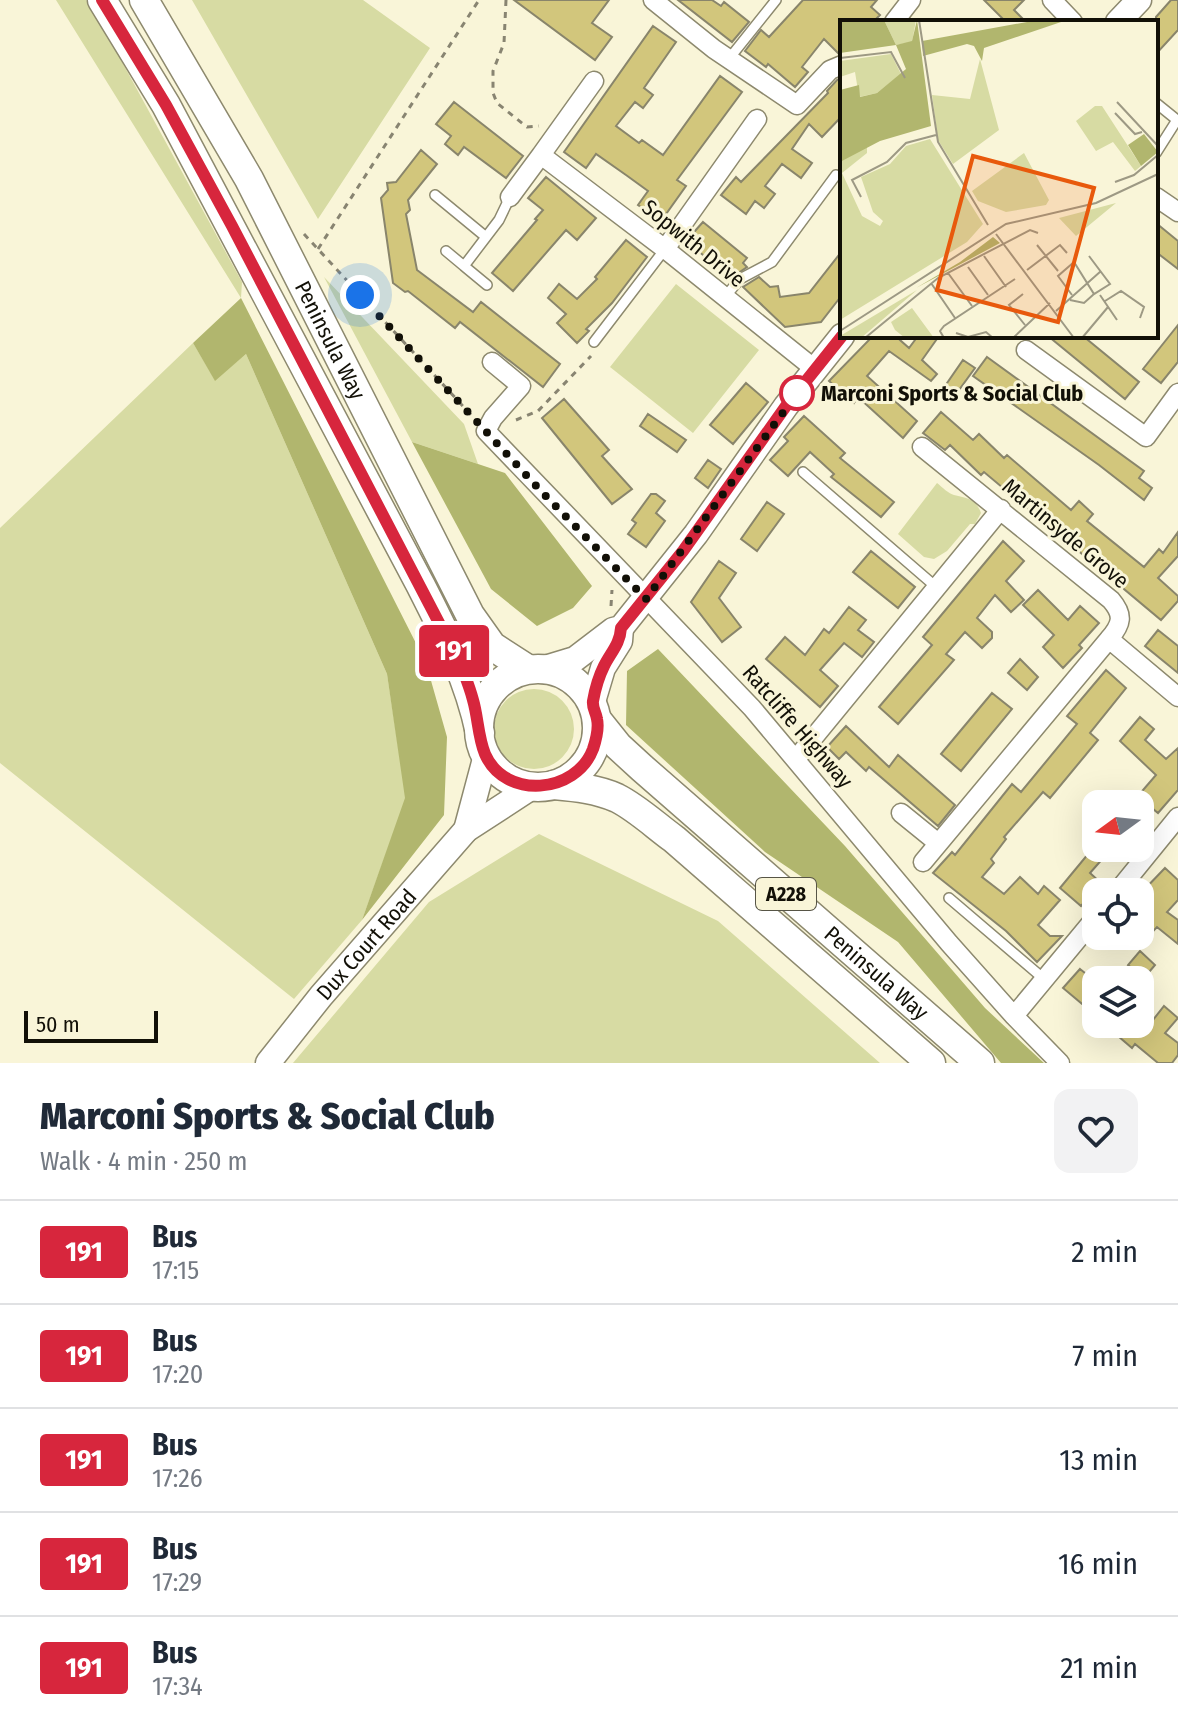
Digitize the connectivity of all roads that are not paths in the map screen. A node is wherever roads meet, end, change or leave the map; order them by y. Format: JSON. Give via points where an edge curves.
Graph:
{"nodes":[{"id":1,"x":102,"y":0,"type":"edge"},
{"id":2,"x":144,"y":0,"type":"edge"},
{"id":3,"x":653,"y":0,"type":"edge"},
{"id":4,"x":776,"y":0,"type":"edge"},
{"id":5,"x":1052,"y":0,"type":"edge"},
{"id":6,"x":1139,"y":0,"type":"edge"},
{"id":7,"x":1071,"y":20,"type":"edge"},
{"id":8,"x":1120,"y":20,"type":"edge"},
{"id":9,"x":728,"y":60,"type":"junction"},
{"id":10,"x":840,"y":66,"type":"edge"},
{"id":11,"x":594,"y":81,"type":"dead end"},
{"id":12,"x":1158,"y":105,"type":"edge"},
{"id":13,"x":757,"y":119,"type":"dead end"},
{"id":14,"x":1158,"y":150,"type":"edge"},
{"id":15,"x":541,"y":155,"type":"junction"},
{"id":16,"x":836,"y":175,"type":"dead end"},
{"id":17,"x":435,"y":195,"type":"dead end"},
{"id":18,"x":510,"y":197,"type":"joint"},
{"id":19,"x":1158,"y":198,"type":"edge"},
{"id":20,"x":1178,"y":212,"type":"edge"},
{"id":21,"x":486,"y":237,"type":"junction"},
{"id":22,"x":665,"y":249,"type":"junction"},
{"id":23,"x":446,"y":251,"type":"dead end"},
{"id":24,"x":464,"y":266,"type":"junction"},
{"id":25,"x":487,"y":285,"type":"dead end"},
{"id":26,"x":724,"y":298,"type":"junction"},
{"id":27,"x":840,"y":338,"type":"edge"},
{"id":28,"x":594,"y":342,"type":"road end"},
{"id":29,"x":1026,"y":350,"type":"dead end"},
{"id":30,"x":492,"y":362,"type":"dead end"},
{"id":31,"x":816,"y":370,"type":"junction"},
{"id":32,"x":1178,"y":393,"type":"edge"},
{"id":33,"x":922,"y":447,"type":"dead end"},
{"id":34,"x":803,"y":472,"type":"dead end"},
{"id":35,"x":1001,"y":509,"type":"junction"},
{"id":36,"x":935,"y":586,"type":"junction"},
{"id":37,"x":646,"y":599,"type":"junction"},
{"id":38,"x":615,"y":619,"type":"junction"},
{"id":39,"x":1109,"y":639,"type":"junction"},
{"id":40,"x":534,"y":669,"type":"junction"},
{"id":41,"x":1178,"y":697,"type":"edge"},
{"id":42,"x":595,"y":713,"type":"junction"},
{"id":43,"x":483,"y":744,"type":"junction"},
{"id":44,"x":796,"y":759,"type":"junction"},
{"id":45,"x":543,"y":786,"type":"junction"},
{"id":46,"x":901,"y":813,"type":"dead end"},
{"id":47,"x":1178,"y":817,"type":"edge"},
{"id":48,"x":466,"y":830,"type":"junction"},
{"id":49,"x":938,"y":843,"type":"junction"},
{"id":50,"x":923,"y":862,"type":"dead end"},
{"id":51,"x":1128,"y":878,"type":"edge"},
{"id":52,"x":949,"y":898,"type":"dead end"},
{"id":53,"x":1082,"y":934,"type":"edge"},
{"id":54,"x":1044,"y":979,"type":"junction"},
{"id":55,"x":1014,"y":1016,"type":"junction"},
{"id":56,"x":268,"y":1063,"type":"edge"},
{"id":57,"x":931,"y":1063,"type":"edge"},
{"id":58,"x":980,"y":1063,"type":"edge"},
{"id":59,"x":1060,"y":1063,"type":"edge"}],
"edges":[{"from":1,"to":43,"type":"main road","name":"Peninsula Way","via":[[174,118],[427,598],[461,665]]},
{"from":2,"to":40,"type":"main road","name":"Peninsula Way","via":[[249,179],[470,615],[492,646]]},
{"from":3,"to":9,"type":"street"},
{"from":4,"to":9,"type":"lane"},
{"from":5,"to":7,"type":"street"},
{"from":6,"to":8,"type":"street"},
{"from":9,"to":10,"type":"street","via":[[797,105]]},
{"from":11,"to":15,"type":"street"},
{"from":12,"to":14,"type":"lane","via":[[1177,120]]},
{"from":13,"to":22,"type":"street"},
{"from":15,"to":18,"type":"street"},
{"from":15,"to":22,"type":"street","name":"Sopwith Drive"},
{"from":16,"to":26,"type":"lane","via":[[772,262],[740,279]]},
{"from":17,"to":21,"type":"lane"},
{"from":18,"to":21,"type":"lane"},
{"from":19,"to":20,"type":"street"},
{"from":21,"to":24,"type":"lane"},
{"from":22,"to":26,"type":"street","name":"Sopwith Drive"},
{"from":22,"to":28,"type":"lane"},
{"from":23,"to":24,"type":"lane"},
{"from":24,"to":25,"type":"lane"},
{"from":26,"to":31,"type":"street","name":"Sopwith Drive"},
{"from":27,"to":31,"type":"street"},
{"from":29,"to":32,"type":"street","via":[[1146,437]]},
{"from":30,"to":37,"type":"street","name":"Ratcliffe Highway","via":[[521,386],[486,431]]},
{"from":31,"to":37,"type":"street"},
{"from":33,"to":35,"type":"street","name":"Martinsyde Grove"},
{"from":34,"to":36,"type":"lane"},
{"from":35,"to":36,"type":"street"},
{"from":35,"to":39,"type":"street","name":"Martinsyde Grove","via":[[1120,610],[1119,627]]},
{"from":36,"to":44,"type":"street"},
{"from":37,"to":38,"type":"street"},
{"from":37,"to":44,"type":"street","name":"Ratcliffe Highway"},
{"from":38,"to":40,"type":"street","via":[[613,630],[575,659]]},
{"from":38,"to":42,"type":"street","via":[[620,641],[603,668]]},
{"from":39,"to":41,"type":"street"},
{"from":39,"to":49,"type":"street"},
{"from":40,"to":42,"type":"main road","via":[[576,682]]},
{"from":40,"to":43,"type":"main road","via":[[494,688],[484,703]]},
{"from":42,"to":45,"type":"main road","via":[[592,751],[582,767]]},
{"from":42,"to":58,"type":"main road","name":"Peninsula Way","number":"A228","via":[[642,768]]},
{"from":43,"to":45,"type":"main road","via":[[495,769],[509,779]]},
{"from":43,"to":48,"type":"street","name":"Dux Court Road"},
{"from":44,"to":55,"type":"street","name":"Ratcliffe Highway"},
{"from":45,"to":48,"type":"street","name":"Dux Court Road"},
{"from":45,"to":57,"type":"main road","name":"Peninsula Way","number":"A228","via":[[591,789],[647,819]]},
{"from":46,"to":49,"type":"street"},
{"from":47,"to":51,"type":"street"},
{"from":48,"to":56,"type":"street","name":"Dux Court Road"},
{"from":49,"to":50,"type":"street"},
{"from":52,"to":54,"type":"lane"},
{"from":53,"to":54,"type":"street"},
{"from":54,"to":55,"type":"street"},
{"from":55,"to":59,"type":"street","name":"Ratcliffe Highway"}]}
